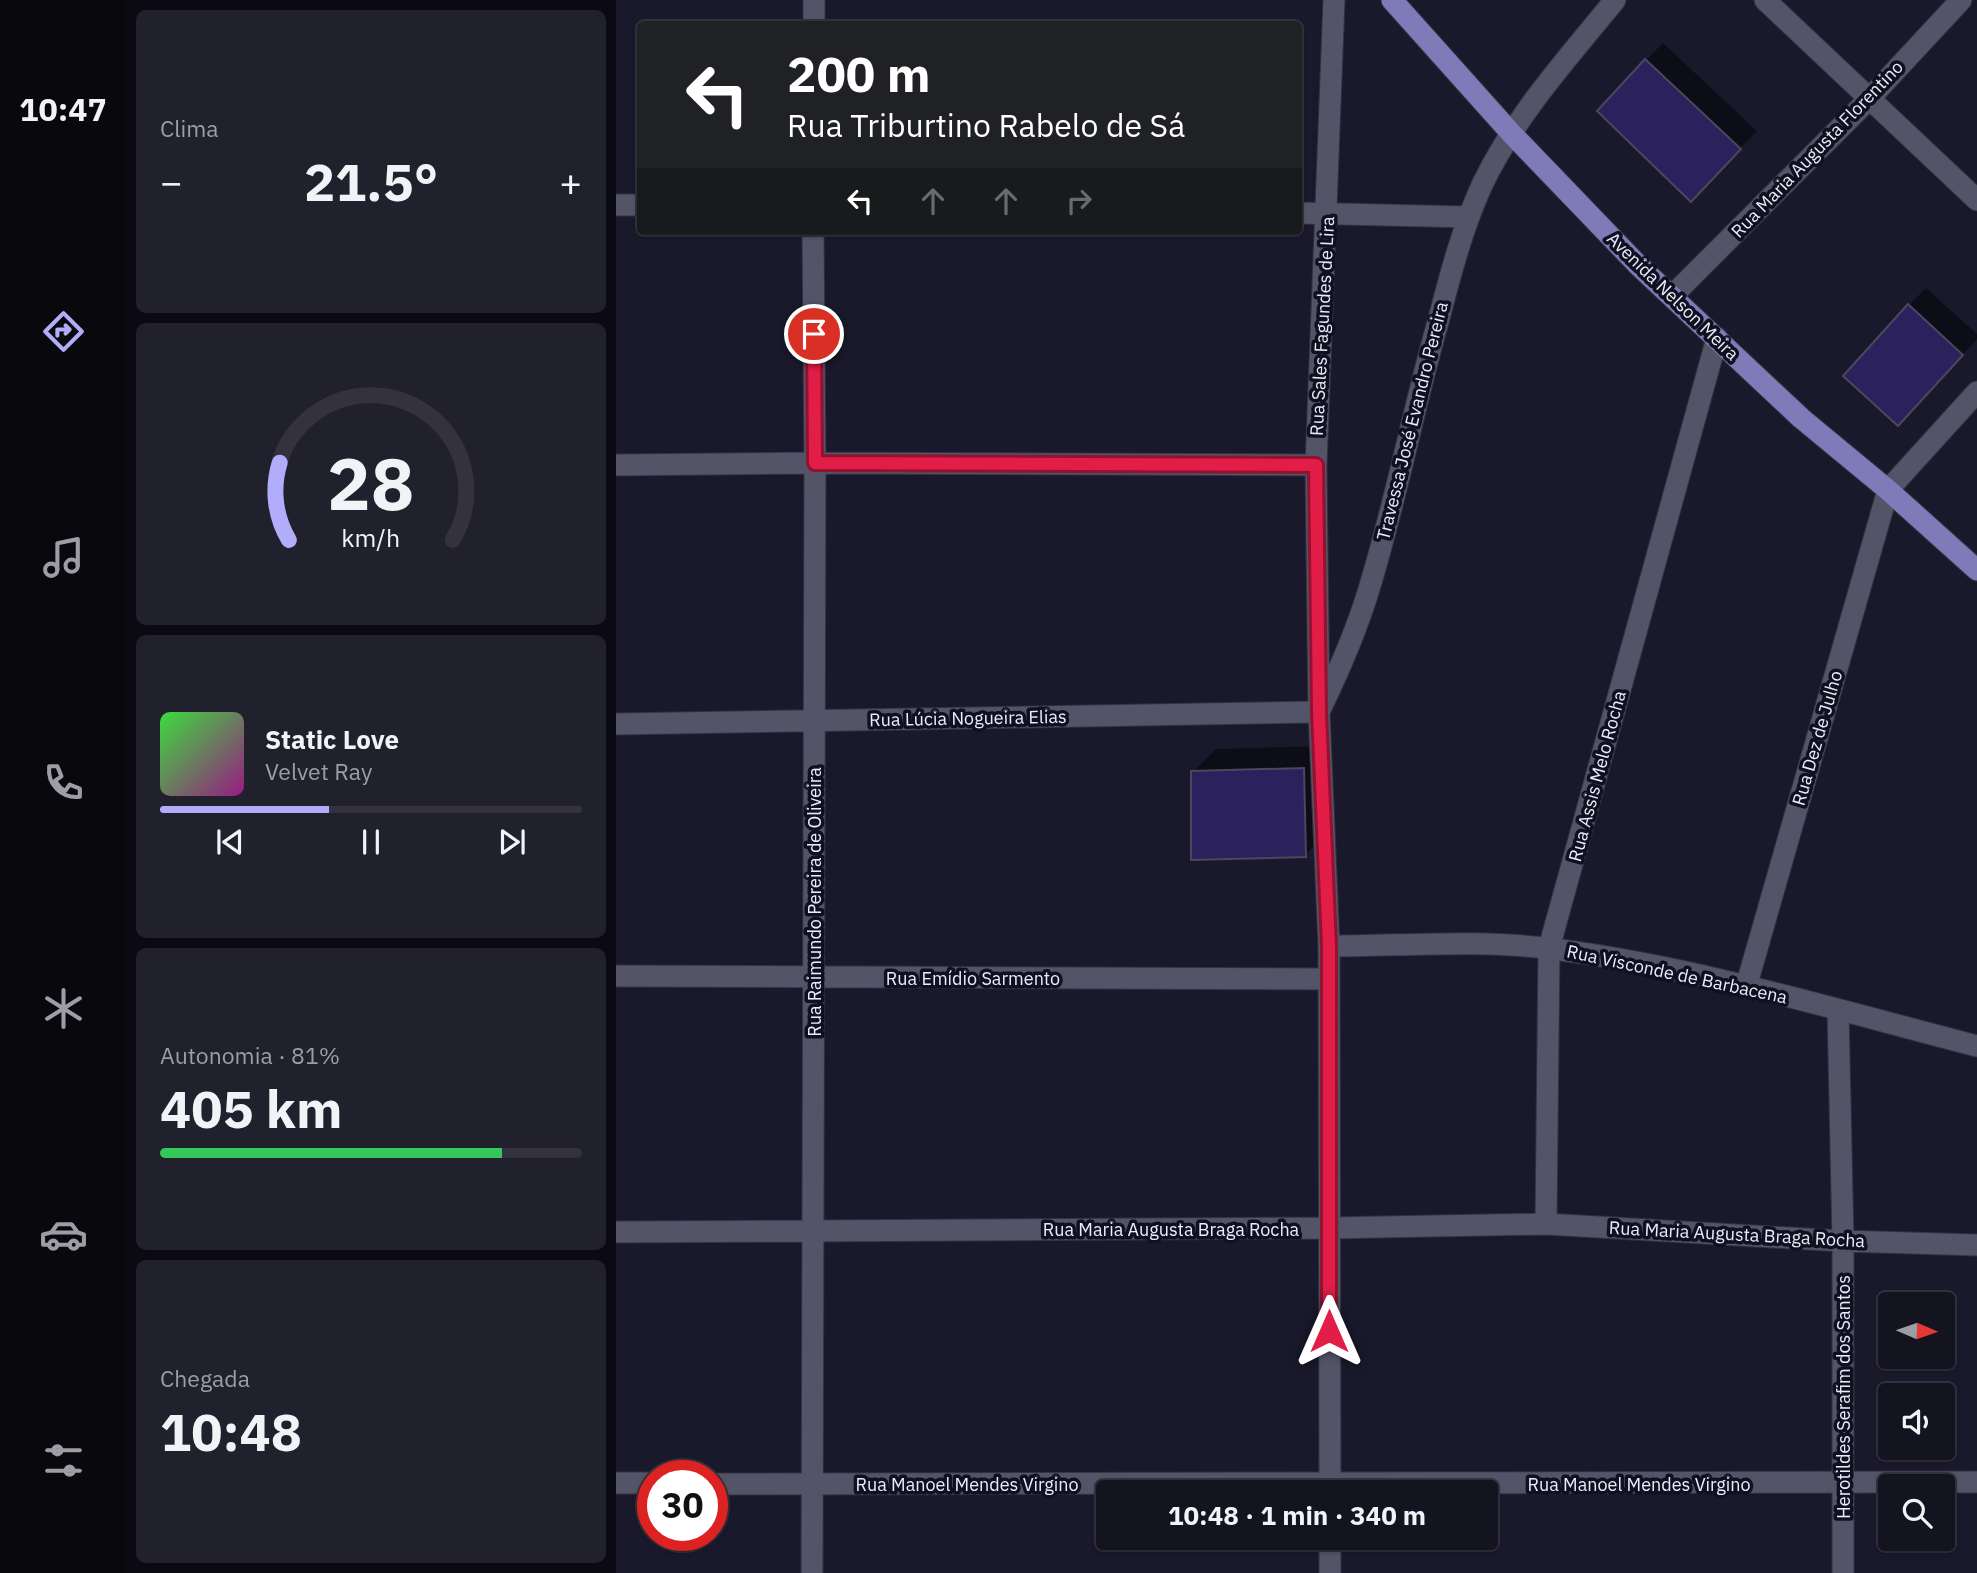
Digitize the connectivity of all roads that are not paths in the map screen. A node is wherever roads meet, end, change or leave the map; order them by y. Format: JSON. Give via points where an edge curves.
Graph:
{"nodes":[{"id":1,"x":814,"y":0,"type":"edge"},
{"id":2,"x":1334,"y":0,"type":"edge"},
{"id":3,"x":1392,"y":0,"type":"edge"},
{"id":4,"x":1615,"y":0,"type":"edge"},
{"id":5,"x":1765,"y":0,"type":"edge"},
{"id":6,"x":1961,"y":0,"type":"edge"},
{"id":7,"x":814,"y":21,"type":"edge"},
{"id":8,"x":1870,"y":98,"type":"junction"},
{"id":9,"x":1511,"y":133,"type":"junction"},
{"id":10,"x":1977,"y":200,"type":"edge"},
{"id":11,"x":616,"y":205,"type":"edge"},
{"id":12,"x":637,"y":205,"type":"edge"},
{"id":13,"x":1302,"y":213,"type":"edge"},
{"id":14,"x":1327,"y":214,"type":"junction"},
{"id":15,"x":1469,"y":217,"type":"junction"},
{"id":16,"x":813,"y":235,"type":"edge"},
{"id":17,"x":1672,"y":296,"type":"junction"},
{"id":18,"x":1717,"y":338,"type":"junction"},
{"id":19,"x":1977,"y":392,"type":"edge"},
{"id":20,"x":815,"y":463,"type":"junction"},
{"id":21,"x":616,"y":465,"type":"edge"},
{"id":22,"x":1316,"y":465,"type":"junction"},
{"id":23,"x":1888,"y":490,"type":"junction"},
{"id":24,"x":1977,"y":570,"type":"edge"},
{"id":25,"x":1319,"y":712,"type":"junction"},
{"id":26,"x":815,"y":720,"type":"junction"},
{"id":27,"x":616,"y":724,"type":"edge"},
{"id":28,"x":1329,"y":946,"type":"junction"},
{"id":29,"x":1549,"y":948,"type":"junction"},
{"id":30,"x":616,"y":976,"type":"edge"},
{"id":31,"x":813,"y":977,"type":"junction"},
{"id":32,"x":1329,"y":979,"type":"junction"},
{"id":33,"x":1746,"y":987,"type":"junction"},
{"id":34,"x":1838,"y":1010,"type":"junction"},
{"id":35,"x":1977,"y":1046,"type":"edge"},
{"id":36,"x":1546,"y":1224,"type":"junction"},
{"id":37,"x":1328,"y":1228,"type":"junction"},
{"id":38,"x":616,"y":1232,"type":"edge"},
{"id":39,"x":812,"y":1232,"type":"junction"},
{"id":40,"x":1843,"y":1241,"type":"junction"},
{"id":41,"x":1977,"y":1245,"type":"edge"},
{"id":42,"x":1330,"y":1480,"type":"edge"},
{"id":43,"x":1977,"y":1482,"type":"edge"},
{"id":44,"x":616,"y":1483,"type":"edge"},
{"id":45,"x":637,"y":1483,"type":"edge"},
{"id":46,"x":728,"y":1484,"type":"edge"},
{"id":47,"x":812,"y":1484,"type":"junction"},
{"id":48,"x":1842,"y":1484,"type":"junction"},
{"id":49,"x":1096,"y":1487,"type":"edge"},
{"id":50,"x":1498,"y":1487,"type":"edge"},
{"id":51,"x":1330,"y":1550,"type":"edge"},
{"id":52,"x":812,"y":1573,"type":"edge"},
{"id":53,"x":1330,"y":1573,"type":"edge"},
{"id":54,"x":1843,"y":1573,"type":"edge"}],
"edges":[{"from":1,"to":7,"type":"street"},
{"from":2,"to":14,"type":"street","name":"Rua Sales Fagundes de Lira"},
{"from":3,"to":9,"type":"main road","name":"Avenida Nelson Meira"},
{"from":4,"to":9,"type":"street","name":"Travessa José Evandro Pereira"},
{"from":5,"to":8,"type":"street"},
{"from":6,"to":8,"type":"street","name":"Rua Maria Augusta Florentino"},
{"from":8,"to":10,"type":"street"},
{"from":8,"to":17,"type":"street","name":"Rua Maria Augusta Florentino"},
{"from":9,"to":15,"type":"street","name":"Travessa José Evandro Pereira"},
{"from":9,"to":17,"type":"main road","name":"Avenida Nelson Meira"},
{"from":11,"to":12,"type":"street"},
{"from":13,"to":14,"type":"street"},
{"from":14,"to":15,"type":"street"},
{"from":14,"to":22,"type":"street","name":"Rua Sales Fagundes de Lira"},
{"from":15,"to":25,"type":"street","name":"Travessa José Evandro Pereira","via":[[1369,590]]},
{"from":16,"to":20,"type":"street","name":"Rua Raimundo Pereira de Oliveira"},
{"from":17,"to":18,"type":"main road","name":"Avenida Nelson Meira"},
{"from":18,"to":23,"type":"main road","name":"Avenida Nelson Meira","via":[[1801,418]]},
{"from":18,"to":29,"type":"street","name":"Rua Assis Melo Rocha"},
{"from":19,"to":23,"type":"street"},
{"from":20,"to":21,"type":"street"},
{"from":20,"to":22,"type":"street"},
{"from":20,"to":26,"type":"street","name":"Rua Raimundo Pereira de Oliveira"},
{"from":22,"to":25,"type":"street","name":"Rua Sales Fagundes de Lira"},
{"from":23,"to":24,"type":"main road","name":"Avenida Nelson Meira"},
{"from":23,"to":33,"type":"street","name":"Rua Dez de Julho"},
{"from":25,"to":26,"type":"street","name":"Rua Lúcia Nogueira Elias"},
{"from":25,"to":28,"type":"street","name":"Rua Sales Fagundes de Lira"},
{"from":26,"to":27,"type":"street","name":"Rua Lúcia Nogueira Elias"},
{"from":26,"to":31,"type":"street","name":"Rua Raimundo Pereira de Oliveira"},
{"from":28,"to":29,"type":"street","name":"Rua Visconde de Barbacena"},
{"from":28,"to":32,"type":"street","name":"Rua Sales Fagundes de Lira"},
{"from":29,"to":33,"type":"street","name":"Rua Visconde de Barbacena"},
{"from":29,"to":36,"type":"street","name":"Rua Assis Melo Rocha"},
{"from":30,"to":31,"type":"street","name":"Rua Emídio Sarmento"},
{"from":31,"to":32,"type":"street","name":"Rua Emídio Sarmento"},
{"from":31,"to":39,"type":"street","name":"Rua Raimundo Pereira de Oliveira"},
{"from":32,"to":37,"type":"street","name":"Rua Sales Fagundes de Lira"},
{"from":33,"to":34,"type":"street","name":"Rua Visconde de Barbacena"},
{"from":34,"to":35,"type":"street","name":"Rua Visconde de Barbacena"},
{"from":34,"to":40,"type":"street","name":"Herotildes Serafim dos Santos"},
{"from":36,"to":37,"type":"street","name":"Rua Maria Augusta Braga Rocha"},
{"from":36,"to":40,"type":"street","name":"Rua Maria Augusta Braga Rocha"},
{"from":37,"to":39,"type":"street","name":"Rua Maria Augusta Braga Rocha"},
{"from":37,"to":42,"type":"street","name":"Rua Sales Fagundes de Lira"},
{"from":38,"to":39,"type":"street","name":"Rua Maria Augusta Braga Rocha"},
{"from":39,"to":47,"type":"street","name":"Rua Raimundo Pereira de Oliveira"},
{"from":40,"to":41,"type":"street","name":"Rua Maria Augusta Braga Rocha"},
{"from":40,"to":48,"type":"street","name":"Herotildes Serafim dos Santos"},
{"from":43,"to":48,"type":"street","name":"Rua Manoel Mendes Virgino"},
{"from":44,"to":45,"type":"street"},
{"from":46,"to":47,"type":"street","name":"Rua Manoel Mendes Virgino"},
{"from":47,"to":49,"type":"street","name":"Rua Manoel Mendes Virgino"},
{"from":47,"to":52,"type":"street","name":"Rua Raimundo Pereira de Oliveira"},
{"from":48,"to":50,"type":"street","name":"Rua Manoel Mendes Virgino"},
{"from":48,"to":54,"type":"street","name":"Herotildes Serafim dos Santos"},
{"from":51,"to":53,"type":"street"}]}
